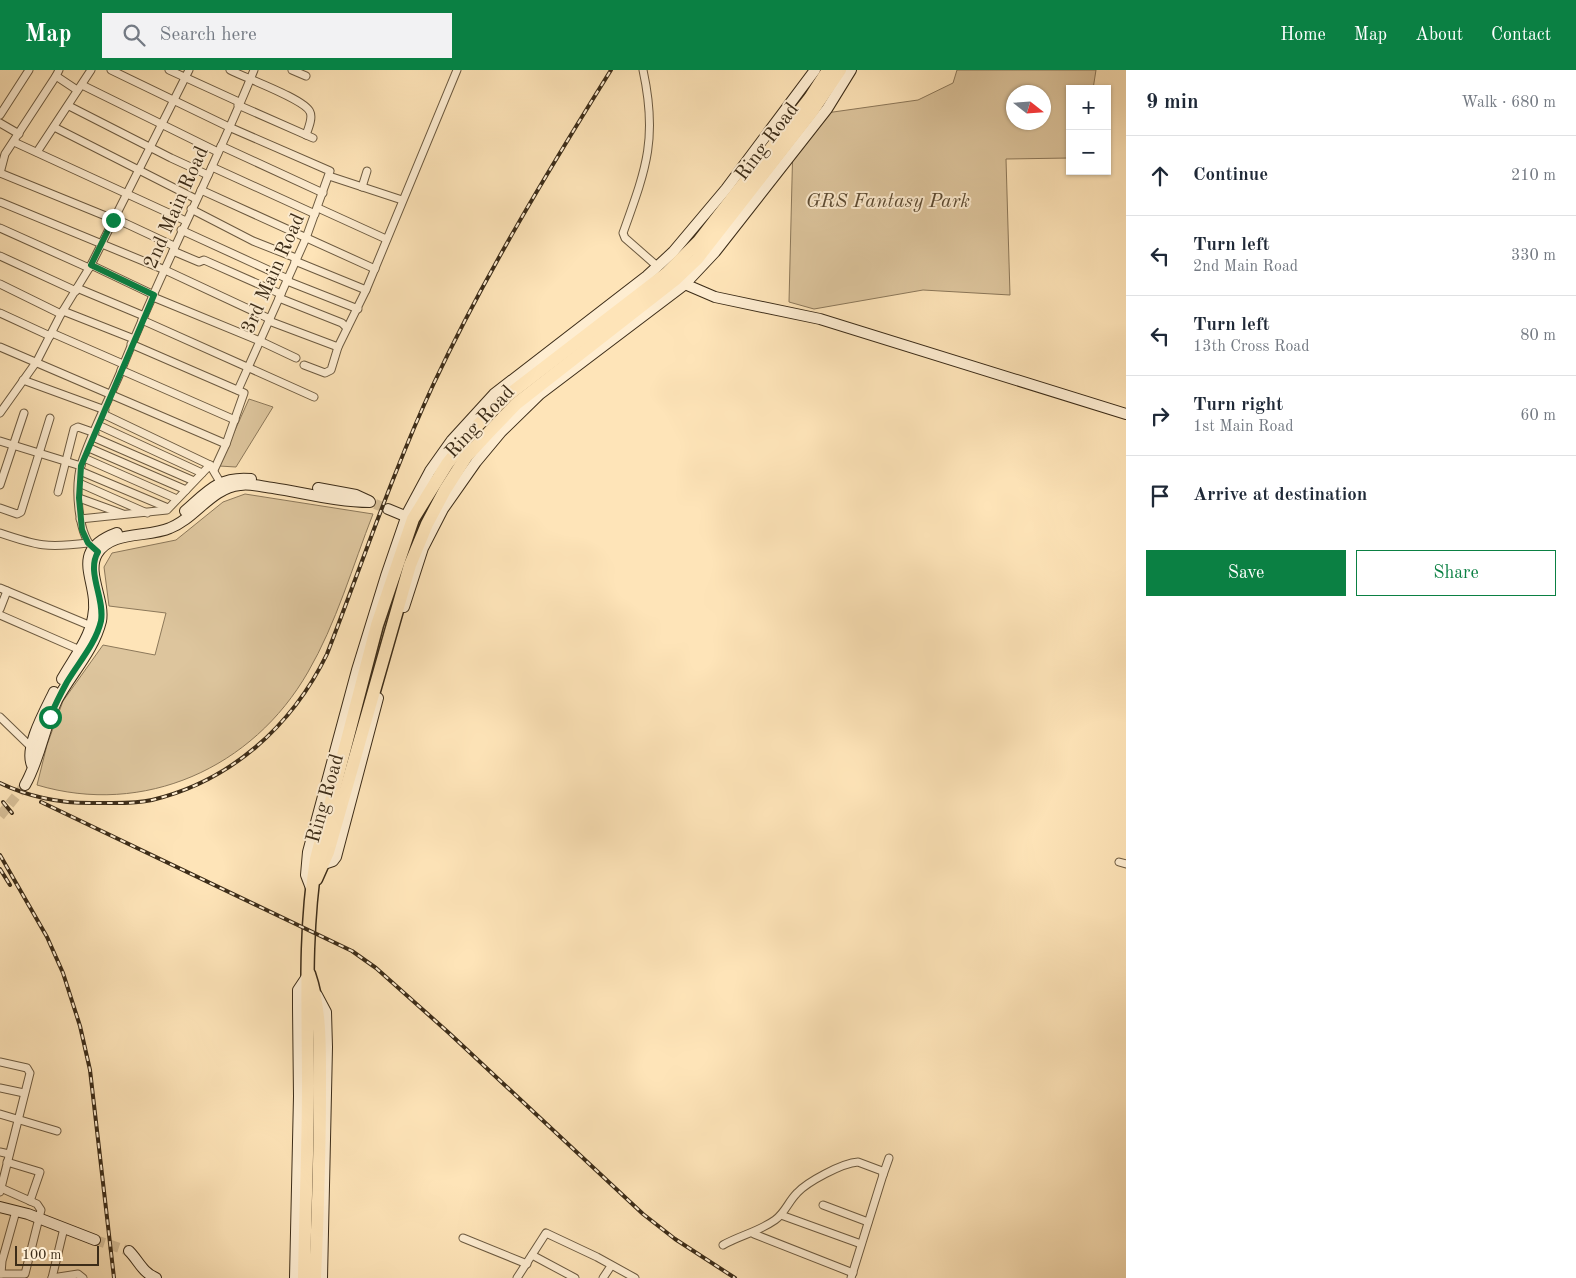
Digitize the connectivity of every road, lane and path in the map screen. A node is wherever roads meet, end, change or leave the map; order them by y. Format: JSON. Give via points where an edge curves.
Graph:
{"nodes":[{"id":1,"x":29,"y":70,"type":"edge"},
{"id":2,"x":91,"y":70,"type":"edge"},
{"id":3,"x":110,"y":70,"type":"edge"},
{"id":4,"x":169,"y":70,"type":"edge"},
{"id":5,"x":230,"y":70,"type":"edge"},
{"id":6,"x":254,"y":70,"type":"edge"},
{"id":7,"x":292,"y":70,"type":"edge"},
{"id":8,"x":457,"y":70,"type":"edge"},
{"id":9,"x":643,"y":70,"type":"edge"},
{"id":10,"x":815,"y":70,"type":"edge"},
{"id":11,"x":828,"y":70,"type":"edge"},
{"id":12,"x":840,"y":70,"type":"edge"},
{"id":13,"x":851,"y":70,"type":"edge"},
{"id":14,"x":57,"y":73,"type":"edge"},
{"id":15,"x":187,"y":74,"type":"edge"},
{"id":16,"x":306,"y":76,"type":"dead end"},
{"id":17,"x":250,"y":80,"type":"junction"},
{"id":18,"x":80,"y":87,"type":"junction"},
{"id":19,"x":173,"y":101,"type":"junction"},
{"id":20,"x":238,"y":103,"type":"junction"},
{"id":21,"x":68,"y":106,"type":"junction"},
{"id":22,"x":0,"y":115,"type":"edge"},
{"id":23,"x":0,"y":123,"type":"edge"},
{"id":24,"x":161,"y":125,"type":"junction"},
{"id":25,"x":54,"y":127,"type":"junction"},
{"id":26,"x":229,"y":127,"type":"junction"},
{"id":27,"x":19,"y":134,"type":"junction"},
{"id":28,"x":14,"y":142,"type":"junction"},
{"id":29,"x":150,"y":147,"type":"junction"},
{"id":30,"x":220,"y":149,"type":"junction"},
{"id":31,"x":37,"y":152,"type":"junction"},
{"id":32,"x":212,"y":167,"type":"junction"},
{"id":33,"x":138,"y":170,"type":"junction"},
{"id":34,"x":367,"y":171,"type":"dead end"},
{"id":35,"x":328,"y":172,"type":"junction"},
{"id":36,"x":0,"y":173,"type":"edge"},
{"id":37,"x":208,"y":175,"type":"junction"},
{"id":38,"x":362,"y":187,"type":"junction"},
{"id":39,"x":200,"y":190,"type":"junction"},
{"id":40,"x":126,"y":193,"type":"junction"},
{"id":41,"x":323,"y":193,"type":"junction"},
{"id":42,"x":196,"y":199,"type":"junction"},
{"id":43,"x":402,"y":200,"type":"junction"},
{"id":44,"x":0,"y":202,"type":"edge"},
{"id":45,"x":191,"y":209,"type":"junction"},
{"id":46,"x":316,"y":211,"type":"junction"},
{"id":47,"x":113,"y":219,"type":"junction"},
{"id":48,"x":186,"y":221,"type":"junction"},
{"id":49,"x":0,"y":228,"type":"edge"},
{"id":50,"x":181,"y":230,"type":"junction"},
{"id":51,"x":306,"y":238,"type":"junction"},
{"id":52,"x":386,"y":239,"type":"junction"},
{"id":53,"x":102,"y":243,"type":"junction"},
{"id":54,"x":174,"y":248,"type":"junction"},
{"id":55,"x":0,"y":256,"type":"edge"},
{"id":56,"x":296,"y":260,"type":"junction"},
{"id":57,"x":90,"y":267,"type":"junction"},
{"id":58,"x":375,"y":268,"type":"junction"},
{"id":59,"x":165,"y":270,"type":"junction"},
{"id":60,"x":671,"y":276,"type":"junction"},
{"id":61,"x":287,"y":280,"type":"junction"},
{"id":62,"x":0,"y":284,"type":"edge"},
{"id":63,"x":76,"y":289,"type":"junction"},
{"id":64,"x":366,"y":290,"type":"junction"},
{"id":65,"x":153,"y":296,"type":"junction"},
{"id":66,"x":280,"y":296,"type":"junction"},
{"id":67,"x":358,"y":309,"type":"junction"},
{"id":68,"x":0,"y":313,"type":"edge"},
{"id":69,"x":62,"y":313,"type":"junction"},
{"id":70,"x":143,"y":318,"type":"junction"},
{"id":71,"x":270,"y":320,"type":"junction"},
{"id":72,"x":347,"y":328,"type":"junction"},
{"id":73,"x":51,"y":334,"type":"junction"},
{"id":74,"x":132,"y":341,"type":"junction"},
{"id":75,"x":260,"y":341,"type":"junction"},
{"id":76,"x":0,"y":347,"type":"edge"},
{"id":77,"x":338,"y":347,"type":"junction"},
{"id":78,"x":296,"y":358,"type":"dead end"},
{"id":79,"x":37,"y":361,"type":"junction"},
{"id":80,"x":304,"y":365,"type":"dead end"},
{"id":81,"x":249,"y":366,"type":"junction"},
{"id":82,"x":122,"y":367,"type":"junction"},
{"id":83,"x":23,"y":380,"type":"junction"},
{"id":84,"x":238,"y":390,"type":"junction"},
{"id":85,"x":111,"y":394,"type":"junction"},
{"id":86,"x":314,"y":397,"type":"dead end"},
{"id":87,"x":0,"y":398,"type":"edge"},
{"id":88,"x":6,"y":404,"type":"junction"},
{"id":89,"x":104,"y":412,"type":"junction"},
{"id":90,"x":0,"y":413,"type":"edge"},
{"id":91,"x":24,"y":413,"type":"dead end"},
{"id":92,"x":1126,"y":414,"type":"edge"},
{"id":93,"x":50,"y":418,"type":"dead end"},
{"id":94,"x":235,"y":420,"type":"junction"},
{"id":95,"x":98,"y":425,"type":"junction"},
{"id":96,"x":94,"y":435,"type":"junction"},
{"id":97,"x":0,"y":441,"type":"edge"},
{"id":98,"x":226,"y":444,"type":"junction"},
{"id":99,"x":14,"y":445,"type":"junction"},
{"id":100,"x":89,"y":448,"type":"junction"},
{"id":101,"x":40,"y":453,"type":"junction"},
{"id":102,"x":84,"y":458,"type":"junction"},
{"id":103,"x":66,"y":461,"type":"junction"},
{"id":104,"x":212,"y":467,"type":"junction"},
{"id":105,"x":81,"y":468,"type":"junction"},
{"id":106,"x":202,"y":473,"type":"junction"},
{"id":107,"x":194,"y":481,"type":"junction"},
{"id":108,"x":220,"y":482,"type":"junction"},
{"id":109,"x":79,"y":483,"type":"junction"},
{"id":110,"x":0,"y":485,"type":"edge"},
{"id":111,"x":186,"y":490,"type":"junction"},
{"id":112,"x":58,"y":492,"type":"dead end"},
{"id":113,"x":79,"y":498,"type":"junction"},
{"id":114,"x":177,"y":499,"type":"junction"},
{"id":115,"x":0,"y":508,"type":"edge"},
{"id":116,"x":168,"y":508,"type":"junction"},
{"id":117,"x":388,"y":509,"type":"tunnel mouth"},
{"id":118,"x":147,"y":513,"type":"junction"},
{"id":119,"x":125,"y":515,"type":"junction"},
{"id":120,"x":410,"y":518,"type":"junction"},
{"id":121,"x":80,"y":520,"type":"junction"},
{"id":122,"x":0,"y":533,"type":"edge"},
{"id":123,"x":93,"y":548,"type":"junction"},
{"id":124,"x":3,"y":590,"type":"edge"},
{"id":125,"x":0,"y":609,"type":"edge"},
{"id":126,"x":0,"y":615,"type":"edge"},
{"id":127,"x":91,"y":626,"type":"junction"},
{"id":128,"x":80,"y":650,"type":"junction"},
{"id":129,"x":0,"y":716,"type":"edge"},
{"id":130,"x":31,"y":747,"type":"junction"},
{"id":131,"x":32,"y":764,"type":"junction"},
{"id":132,"x":25,"y":785,"type":"tunnel mouth"},
{"id":133,"x":311,"y":893,"type":"junction"},
{"id":134,"x":307,"y":974,"type":"junction"},
{"id":135,"x":316,"y":992,"type":"junction"},
{"id":136,"x":0,"y":1062,"type":"edge"},
{"id":137,"x":0,"y":1088,"type":"edge"},
{"id":138,"x":24,"y":1093,"type":"junction"},
{"id":139,"x":0,"y":1114,"type":"edge"},
{"id":140,"x":18,"y":1117,"type":"junction"},
{"id":141,"x":58,"y":1130,"type":"dead end"},
{"id":142,"x":0,"y":1152,"type":"edge"},
{"id":143,"x":9,"y":1154,"type":"junction"},
{"id":144,"x":889,"y":1158,"type":"dead end"},
{"id":145,"x":7,"y":1162,"type":"junction"},
{"id":146,"x":883,"y":1174,"type":"junction"},
{"id":147,"x":2,"y":1178,"type":"edge"},
{"id":148,"x":1,"y":1190,"type":"edge"},
{"id":149,"x":30,"y":1201,"type":"junction"},
{"id":150,"x":824,"y":1205,"type":"dead end"},
{"id":151,"x":0,"y":1207,"type":"edge"},
{"id":152,"x":16,"y":1211,"type":"junction"},
{"id":153,"x":781,"y":1216,"type":"junction"},
{"id":154,"x":39,"y":1218,"type":"junction"},
{"id":155,"x":868,"y":1222,"type":"junction"},
{"id":156,"x":64,"y":1228,"type":"junction"},
{"id":157,"x":754,"y":1234,"type":"junction"},
{"id":158,"x":463,"y":1238,"type":"dead end"},
{"id":159,"x":95,"y":1240,"type":"tunnel mouth"},
{"id":160,"x":861,"y":1244,"type":"junction"},
{"id":161,"x":723,"y":1245,"type":"dead end"},
{"id":162,"x":129,"y":1251,"type":"tunnel mouth"},
{"id":163,"x":532,"y":1255,"type":"junction"},
{"id":164,"x":526,"y":1264,"type":"junction"},
{"id":165,"x":611,"y":1266,"type":"junction"},
{"id":166,"x":0,"y":1274,"type":"edge"},
{"id":167,"x":852,"y":1275,"type":"edge"},
{"id":168,"x":26,"y":1276,"type":"edge"},
{"id":169,"x":52,"y":1278,"type":"edge"},
{"id":170,"x":57,"y":1278,"type":"edge"},
{"id":171,"x":83,"y":1278,"type":"edge"},
{"id":172,"x":156,"y":1278,"type":"edge"},
{"id":173,"x":295,"y":1278,"type":"edge"},
{"id":174,"x":304,"y":1278,"type":"edge"},
{"id":175,"x":315,"y":1278,"type":"edge"},
{"id":176,"x":322,"y":1278,"type":"edge"},
{"id":177,"x":517,"y":1278,"type":"edge"},
{"id":178,"x":575,"y":1278,"type":"edge"},
{"id":179,"x":603,"y":1278,"type":"edge"},
{"id":180,"x":635,"y":1278,"type":"edge"}],
"edges":[{"from":1,"to":22,"type":"street"},
{"from":2,"to":18,"type":"street"},
{"from":3,"to":19,"type":"street"},
{"from":4,"to":15,"type":"street"},
{"from":5,"to":17,"type":"street"},
{"from":6,"to":17,"type":"street","name":"2nd Main Road"},
{"from":7,"to":16,"type":"street"},
{"from":8,"to":43,"type":"street"},
{"from":9,"to":60,"type":"street","via":[[651,138],[639,191],[623,233]]},
{"from":10,"to":60,"type":"street","via":[[703,218]]},
{"from":11,"to":60,"type":"highway","name":"Ring Road","via":[[810,98]]},
{"from":12,"to":60,"type":"highway","name":"Ring Road","via":[[714,239]]},
{"from":13,"to":60,"type":"street","via":[[821,117],[716,252]]},
{"from":14,"to":18,"type":"street"},
{"from":14,"to":27,"type":"street"},
{"from":15,"to":19,"type":"street"},
{"from":15,"to":20,"type":"street"},
{"from":17,"to":20,"type":"street","name":"2nd Main Road"},
{"from":17,"to":20,"type":"street","via":[[295,99],[311,112],[310,137]]},
{"from":18,"to":21,"type":"street"},
{"from":18,"to":24,"type":"street"},
{"from":19,"to":24,"type":"street"},
{"from":19,"to":26,"type":"street"},
{"from":20,"to":26,"type":"street","name":"2nd Main Road"},
{"from":21,"to":25,"type":"street"},
{"from":21,"to":29,"type":"street"},
{"from":23,"to":27,"type":"street"},
{"from":24,"to":29,"type":"street"},
{"from":24,"to":30,"type":"street"},
{"from":25,"to":31,"type":"street"},
{"from":25,"to":33,"type":"street"},
{"from":26,"to":30,"type":"street","name":"2nd Main Road"},
{"from":26,"to":35,"type":"street"},
{"from":27,"to":28,"type":"street"},
{"from":28,"to":31,"type":"street"},
{"from":28,"to":36,"type":"street","via":[[5,154]]},
{"from":29,"to":33,"type":"street"},
{"from":29,"to":37,"type":"street"},
{"from":30,"to":32,"type":"street","name":"2nd Main Road"},
{"from":30,"to":41,"type":"street"},
{"from":31,"to":40,"type":"street"},
{"from":32,"to":37,"type":"street","name":"2nd Main Road"},
{"from":32,"to":46,"type":"street"},
{"from":33,"to":40,"type":"street"},
{"from":33,"to":42,"type":"street"},
{"from":34,"to":38,"type":"street"},
{"from":35,"to":38,"type":"street"},
{"from":35,"to":41,"type":"street","name":"3rd Main Road"},
{"from":36,"to":47,"type":"street"},
{"from":37,"to":39,"type":"street","name":"2nd Main Road"},
{"from":38,"to":43,"type":"street"},
{"from":39,"to":42,"type":"street","name":"2nd Main Road"},
{"from":39,"to":51,"type":"street"},
{"from":40,"to":47,"type":"street"},
{"from":40,"to":48,"type":"street"},
{"from":41,"to":46,"type":"street","name":"3rd Main Road"},
{"from":42,"to":45,"type":"street","name":"2nd Main Road"},
{"from":43,"to":52,"type":"street"},
{"from":44,"to":53,"type":"street"},
{"from":45,"to":48,"type":"street","name":"2nd Main Road"},
{"from":45,"to":56,"type":"street"},
{"from":46,"to":51,"type":"street","name":"3rd Main Road"},
{"from":46,"to":52,"type":"street"},
{"from":47,"to":53,"type":"street"},
{"from":47,"to":54,"type":"street"},
{"from":48,"to":50,"type":"street","name":"2nd Main Road"},
{"from":49,"to":57,"type":"street"},
{"from":50,"to":54,"type":"street","name":"2nd Main Road"},
{"from":50,"to":61,"type":"street"},
{"from":51,"to":56,"type":"street","name":"3rd Main Road"},
{"from":51,"to":58,"type":"street"},
{"from":52,"to":58,"type":"street"},
{"from":53,"to":57,"type":"street"},
{"from":53,"to":59,"type":"street"},
{"from":54,"to":59,"type":"street","name":"2nd Main Road"},
{"from":54,"to":66,"type":"street"},
{"from":55,"to":63,"type":"street"},
{"from":56,"to":61,"type":"street","name":"3rd Main Road"},
{"from":56,"to":64,"type":"street"},
{"from":57,"to":63,"type":"street"},
{"from":57,"to":65,"type":"street"},
{"from":58,"to":64,"type":"street"},
{"from":59,"to":65,"type":"street","name":"2nd Main Road"},
{"from":59,"to":71,"type":"street"},
{"from":60,"to":92,"type":"street","via":[[739,304],[820,319]]},
{"from":60,"to":120,"type":"highway","name":"Ring Road","via":[[507,396],[478,425]]},
{"from":60,"to":133,"type":"highway","name":"Ring Road","via":[[516,404],[466,457],[445,490],[410,565],[324,864]]},
{"from":61,"to":66,"type":"street","name":"3rd Main Road"},
{"from":61,"to":67,"type":"street"},
{"from":62,"to":69,"type":"street"},
{"from":63,"to":69,"type":"street"},
{"from":63,"to":70,"type":"street"},
{"from":64,"to":67,"type":"street"},
{"from":65,"to":70,"type":"street","name":"2nd Main Road"},
{"from":65,"to":75,"type":"street"},
{"from":66,"to":71,"type":"street","name":"3rd Main Road"},
{"from":66,"to":72,"type":"street"},
{"from":67,"to":72,"type":"street"},
{"from":68,"to":73,"type":"street"},
{"from":69,"to":73,"type":"street"},
{"from":69,"to":74,"type":"street"},
{"from":70,"to":74,"type":"street","name":"2nd Main Road"},
{"from":70,"to":81,"type":"street"},
{"from":71,"to":75,"type":"street","name":"3rd Main Road"},
{"from":71,"to":77,"type":"street"},
{"from":72,"to":77,"type":"street"},
{"from":73,"to":79,"type":"street"},
{"from":73,"to":82,"type":"street"},
{"from":74,"to":82,"type":"street","name":"2nd Main Road"},
{"from":74,"to":84,"type":"street"},
{"from":75,"to":78,"type":"street"},
{"from":75,"to":81,"type":"street","name":"3rd Main Road"},
{"from":76,"to":79,"type":"street"},
{"from":77,"to":80,"type":"street","via":[[328,373]]},
{"from":79,"to":83,"type":"street"},
{"from":79,"to":85,"type":"street"},
{"from":81,"to":84,"type":"street","name":"3rd Main Road"},
{"from":81,"to":86,"type":"street"},
{"from":82,"to":85,"type":"street","name":"2nd Main Road"},
{"from":82,"to":94,"type":"street"},
{"from":83,"to":88,"type":"street"},
{"from":83,"to":89,"type":"street"},
{"from":84,"to":94,"type":"street","via":[[244,396]]},
{"from":85,"to":89,"type":"street","name":"2nd Main Road"},
{"from":85,"to":98,"type":"street"},
{"from":87,"to":88,"type":"street"},
{"from":88,"to":90,"type":"street"},
{"from":89,"to":95,"type":"street","name":"2nd Main Road"},
{"from":89,"to":104,"type":"street"},
{"from":91,"to":99,"type":"street"},
{"from":93,"to":101,"type":"street"},
{"from":94,"to":98,"type":"street"},
{"from":95,"to":96,"type":"street","name":"2nd Main Road"},
{"from":95,"to":106,"type":"street"},
{"from":96,"to":100,"type":"street","name":"2nd Main Road"},
{"from":96,"to":103,"type":"street","via":[[76,427]]},
{"from":96,"to":107,"type":"street"},
{"from":97,"to":99,"type":"street"},
{"from":98,"to":104,"type":"street"},
{"from":99,"to":101,"type":"street"},
{"from":99,"to":110,"type":"street"},
{"from":100,"to":102,"type":"street","name":"2nd Main Road"},
{"from":100,"to":111,"type":"street"},
{"from":101,"to":103,"type":"street"},
{"from":101,"to":115,"type":"street","via":[[21,512],[17,514]]},
{"from":102,"to":105,"type":"street","name":"2nd Main Road"},
{"from":102,"to":114,"type":"street"},
{"from":103,"to":105,"type":"street"},
{"from":103,"to":112,"type":"street"},
{"from":104,"to":106,"type":"street"},
{"from":104,"to":108,"type":"street"},
{"from":105,"to":109,"type":"street","name":"2nd Main Road"},
{"from":105,"to":116,"type":"street"},
{"from":106,"to":107,"type":"street"},
{"from":107,"to":111,"type":"street"},
{"from":108,"to":123,"type":"street","via":[[173,520],[120,532],[102,539]]},
{"from":108,"to":123,"type":"street","via":[[258,479],[356,495],[373,503],[260,486],[233,486],[217,493],[169,529],[118,539]]},
{"from":109,"to":113,"type":"street","name":"2nd Main Road"},
{"from":109,"to":118,"type":"street"},
{"from":111,"to":114,"type":"street"},
{"from":113,"to":119,"type":"street"},
{"from":113,"to":121,"type":"street","name":"2nd Main Road"},
{"from":114,"to":116,"type":"street"},
{"from":116,"to":118,"type":"street"},
{"from":117,"to":120,"type":"street"},
{"from":118,"to":119,"type":"street"},
{"from":119,"to":121,"type":"street"},
{"from":120,"to":133,"type":"highway","name":"Ring Road","via":[[377,625],[316,859]]},
{"from":121,"to":123,"type":"street","name":"2nd Main Road"},
{"from":122,"to":123,"type":"street","via":[[32,545]]},
{"from":123,"to":127,"type":"street","via":[[87,565],[94,611]]},
{"from":123,"to":131,"type":"street","via":[[101,601],[100,621],[83,659],[57,700]]},
{"from":124,"to":125,"type":"street"},
{"from":124,"to":127,"type":"street"},
{"from":126,"to":128,"type":"street"},
{"from":127,"to":128,"type":"street"},
{"from":128,"to":130,"type":"street","via":[[48,704]]},
{"from":129,"to":130,"type":"street"},
{"from":130,"to":131,"type":"street","via":[[28,757]]},
{"from":131,"to":132,"type":"street"},
{"from":133,"to":134,"type":"highway","name":"Ring Road"},
{"from":134,"to":135,"type":"highway","name":"Ring Road"},
{"from":134,"to":173,"type":"street","via":[[298,990]]},
{"from":134,"to":174,"type":"highway","name":"Ring Road"},
{"from":135,"to":175,"type":"highway","name":"Ring Road","via":[[320,1117]]},
{"from":135,"to":176,"type":"street","via":[[326,1012],[327,1047]]},
{"from":136,"to":138,"type":"street","via":[[30,1070]]},
{"from":137,"to":138,"type":"street"},
{"from":138,"to":140,"type":"street"},
{"from":139,"to":140,"type":"street"},
{"from":140,"to":141,"type":"street"},
{"from":140,"to":143,"type":"street"},
{"from":142,"to":143,"type":"street"},
{"from":143,"to":145,"type":"street"},
{"from":144,"to":146,"type":"street"},
{"from":145,"to":147,"type":"street"},
{"from":145,"to":149,"type":"street","via":[[40,1172]]},
{"from":146,"to":153,"type":"street","via":[[858,1162],[846,1165],[799,1191]]},
{"from":146,"to":155,"type":"street"},
{"from":147,"to":148,"type":"street"},
{"from":148,"to":149,"type":"street"},
{"from":149,"to":154,"type":"street","via":[[40,1207]]},
{"from":150,"to":155,"type":"street"},
{"from":151,"to":152,"type":"street"},
{"from":152,"to":154,"type":"street"},
{"from":152,"to":166,"type":"street"},
{"from":153,"to":157,"type":"street"},
{"from":153,"to":160,"type":"street"},
{"from":154,"to":156,"type":"street"},
{"from":154,"to":168,"type":"street"},
{"from":155,"to":160,"type":"street"},
{"from":156,"to":159,"type":"street"},
{"from":156,"to":169,"type":"street"},
{"from":157,"to":161,"type":"street"},
{"from":157,"to":167,"type":"street"},
{"from":158,"to":164,"type":"street"},
{"from":160,"to":167,"type":"street"},
{"from":162,"to":172,"type":"street","via":[[141,1268]]},
{"from":163,"to":164,"type":"street"},
{"from":163,"to":165,"type":"street","via":[[544,1234],[548,1234]]},
{"from":163,"to":178,"type":"street"},
{"from":164,"to":177,"type":"street"},
{"from":165,"to":179,"type":"street"},
{"from":165,"to":180,"type":"street"},
{"from":166,"to":168,"type":"street"},
{"from":169,"to":170,"type":"street"},
{"from":170,"to":171,"type":"street","via":[[78,1274]]}]}
